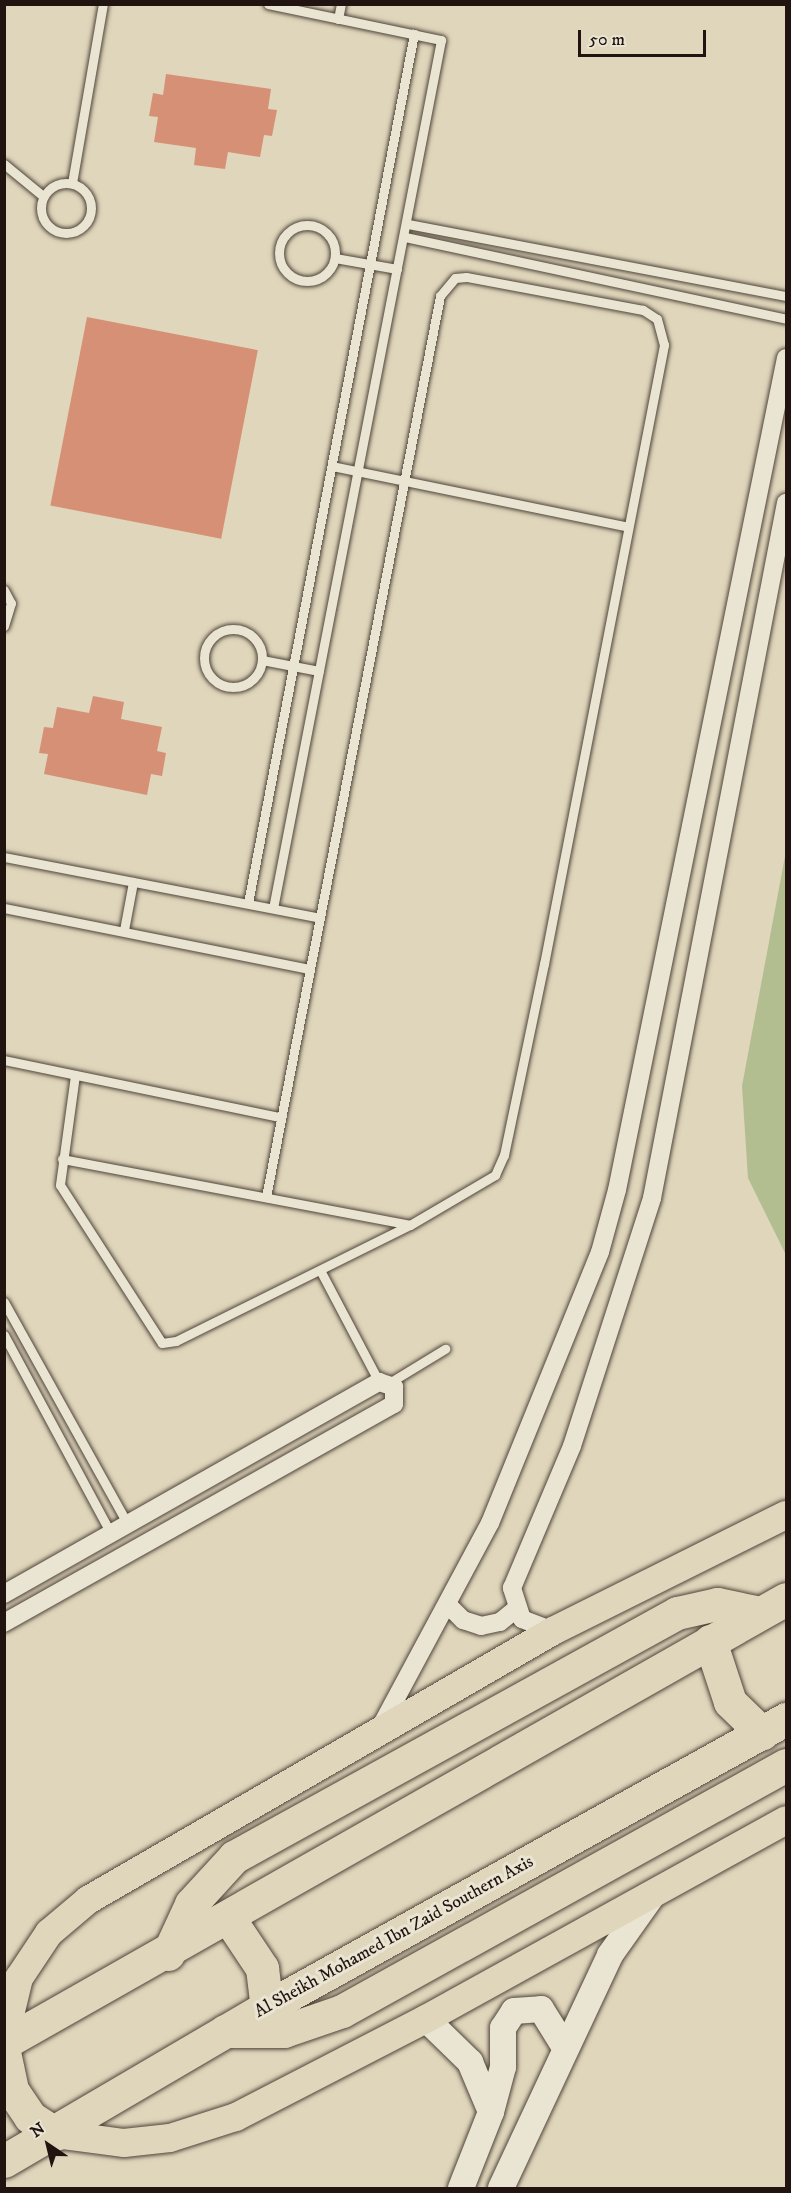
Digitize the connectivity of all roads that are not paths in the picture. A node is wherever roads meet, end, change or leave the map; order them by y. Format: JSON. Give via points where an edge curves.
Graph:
{"nodes":[{"id":1,"x":103,"y":4,"type":"edge"},
{"id":2,"x":268,"y":4,"type":"edge"},
{"id":3,"x":341,"y":4,"type":"edge"},
{"id":4,"x":338,"y":19,"type":"junction"},
{"id":5,"x":414,"y":34,"type":"junction"},
{"id":6,"x":4,"y":164,"type":"edge"},
{"id":7,"x":72,"y":183,"type":"junction"},
{"id":8,"x":43,"y":196,"type":"junction"},
{"id":9,"x":408,"y":224,"type":"junction"},
{"id":10,"x":405,"y":237,"type":"junction"},
{"id":11,"x":335,"y":258,"type":"junction"},
{"id":12,"x":370,"y":264,"type":"junction"},
{"id":13,"x":396,"y":269,"type":"junction"},
{"id":14,"x":786,"y":296,"type":"edge"},
{"id":15,"x":786,"y":319,"type":"edge"},
{"id":16,"x":786,"y":358,"type":"edge"},
{"id":17,"x":332,"y":466,"type":"junction"},
{"id":18,"x":358,"y":471,"type":"junction"},
{"id":19,"x":402,"y":481,"type":"junction"},
{"id":20,"x":786,"y":503,"type":"edge"},
{"id":21,"x":628,"y":527,"type":"junction"},
{"id":22,"x":4,"y":590,"type":"edge"},
{"id":23,"x":4,"y":626,"type":"edge"},
{"id":24,"x":262,"y":660,"type":"junction"},
{"id":25,"x":293,"y":666,"type":"junction"},
{"id":26,"x":319,"y":671,"type":"junction"},
{"id":27,"x":4,"y":857,"type":"edge"},
{"id":28,"x":133,"y":882,"type":"junction"},
{"id":29,"x":248,"y":903,"type":"junction"},
{"id":30,"x":4,"y":908,"type":"edge"},
{"id":31,"x":273,"y":908,"type":"junction"},
{"id":32,"x":317,"y":917,"type":"junction"},
{"id":33,"x":124,"y":930,"type":"junction"},
{"id":34,"x":308,"y":969,"type":"junction"},
{"id":35,"x":4,"y":1060,"type":"edge"},
{"id":36,"x":75,"y":1075,"type":"junction"},
{"id":37,"x":280,"y":1117,"type":"junction"},
{"id":38,"x":62,"y":1158,"type":"junction"},
{"id":39,"x":266,"y":1197,"type":"junction"},
{"id":40,"x":410,"y":1225,"type":"junction"},
{"id":41,"x":320,"y":1269,"type":"junction"},
{"id":42,"x":4,"y":1302,"type":"edge"},
{"id":43,"x":4,"y":1335,"type":"edge"},
{"id":44,"x":446,"y":1349,"type":"dead end"},
{"id":45,"x":384,"y":1382,"type":"junction"},
{"id":46,"x":786,"y":1515,"type":"edge"},
{"id":47,"x":128,"y":1525,"type":"junction"},
{"id":48,"x":111,"y":1534,"type":"junction"},
{"id":49,"x":4,"y":1594,"type":"edge"},
{"id":50,"x":449,"y":1606,"type":"junction"},
{"id":51,"x":773,"y":1606,"type":"edge"},
{"id":52,"x":515,"y":1610,"type":"junction"},
{"id":53,"x":4,"y":1623,"type":"edge"},
{"id":54,"x":553,"y":1631,"type":"junction"},
{"id":55,"x":710,"y":1641,"type":"junction"},
{"id":56,"x":774,"y":1726,"type":"edge"},
{"id":57,"x":379,"y":1730,"type":"junction"},
{"id":58,"x":786,"y":1765,"type":"edge"},
{"id":59,"x":786,"y":1820,"type":"edge"},
{"id":60,"x":655,"y":1892,"type":"junction"},
{"id":61,"x":230,"y":1920,"type":"junction"},
{"id":62,"x":168,"y":1954,"type":"junction"},
{"id":63,"x":267,"y":2007,"type":"junction"},
{"id":64,"x":426,"y":2019,"type":"junction"},
{"id":65,"x":225,"y":2031,"type":"junction"},
{"id":66,"x":4,"y":2042,"type":"edge"},
{"id":67,"x":564,"y":2046,"type":"junction"},
{"id":68,"x":4,"y":2052,"type":"edge"},
{"id":69,"x":491,"y":2112,"type":"junction"},
{"id":70,"x":56,"y":2134,"type":"junction"},
{"id":71,"x":4,"y":2161,"type":"edge"},
{"id":72,"x":460,"y":2188,"type":"edge"},
{"id":73,"x":501,"y":2188,"type":"edge"}],
"edges":[{"from":1,"to":7,"type":"lane"},
{"from":2,"to":4,"type":"lane"},
{"from":3,"to":4,"type":"lane"},
{"from":4,"to":5,"type":"lane"},
{"from":5,"to":9,"type":"lane","via":[[441,40]]},
{"from":5,"to":12,"type":"lane"},
{"from":6,"to":8,"type":"lane"},
{"from":7,"to":8,"type":"lane","via":[[61,183]]},
{"from":7,"to":8,"type":"lane","via":[[83,189],[91,205],[87,223],[78,231],[52,230],[43,220]]},
{"from":9,"to":10,"type":"lane"},
{"from":9,"to":14,"type":"lane"},
{"from":10,"to":13,"type":"lane"},
{"from":10,"to":15,"type":"lane"},
{"from":11,"to":11,"type":"lane","via":[[326,232],[314,226],[290,230],[278,251],[290,277],[304,282],[319,279]]},
{"from":11,"to":12,"type":"lane"},
{"from":12,"to":13,"type":"lane"},
{"from":12,"to":17,"type":"lane"},
{"from":13,"to":18,"type":"lane"},
{"from":16,"to":50,"type":"street","via":[[617,1190],[551,1379]]},
{"from":17,"to":18,"type":"lane"},
{"from":17,"to":25,"type":"lane"},
{"from":18,"to":19,"type":"lane"},
{"from":18,"to":26,"type":"lane"},
{"from":19,"to":21,"type":"lane"},
{"from":19,"to":21,"type":"lane","via":[[440,296],[455,278],[643,310],[657,319],[664,345]]},
{"from":19,"to":32,"type":"lane"},
{"from":20,"to":52,"type":"street","via":[[652,1197],[572,1446],[512,1588]]},
{"from":21,"to":40,"type":"lane","via":[[504,1155],[495,1175],[481,1187]]},
{"from":22,"to":23,"type":"lane","via":[[11,603]]},
{"from":24,"to":24,"type":"lane","via":[[252,635],[239,629],[215,635],[204,657],[218,683],[233,687],[248,683]]},
{"from":24,"to":25,"type":"lane"},
{"from":25,"to":26,"type":"lane"},
{"from":25,"to":29,"type":"lane"},
{"from":26,"to":31,"type":"lane"},
{"from":27,"to":28,"type":"lane"},
{"from":28,"to":29,"type":"lane"},
{"from":28,"to":33,"type":"lane"},
{"from":29,"to":31,"type":"lane"},
{"from":30,"to":33,"type":"lane"},
{"from":31,"to":32,"type":"lane"},
{"from":32,"to":34,"type":"lane"},
{"from":33,"to":34,"type":"lane"},
{"from":34,"to":37,"type":"lane"},
{"from":35,"to":36,"type":"lane"},
{"from":36,"to":37,"type":"lane"},
{"from":36,"to":38,"type":"lane"},
{"from":37,"to":39,"type":"lane"},
{"from":38,"to":39,"type":"lane"},
{"from":38,"to":41,"type":"lane","via":[[59,1176],[65,1198],[162,1343],[176,1341]]},
{"from":39,"to":40,"type":"lane"},
{"from":40,"to":41,"type":"lane"},
{"from":41,"to":45,"type":"lane"},
{"from":42,"to":47,"type":"lane"},
{"from":43,"to":48,"type":"lane"},
{"from":44,"to":45,"type":"lane"},
{"from":45,"to":47,"type":"street"},
{"from":45,"to":53,"type":"street","via":[[397,1392],[394,1404]]},
{"from":46,"to":54,"type":"main road"},
{"from":47,"to":48,"type":"street"},
{"from":48,"to":49,"type":"street"},
{"from":50,"to":52,"type":"street","via":[[463,1620],[481,1626],[500,1622]]},
{"from":50,"to":57,"type":"street"},
{"from":51,"to":55,"type":"highway"},
{"from":51,"to":62,"type":"highway","via":[[717,1604],[677,1613],[234,1857],[191,1904]]},
{"from":52,"to":54,"type":"street","via":[[531,1626]]},
{"from":54,"to":57,"type":"main road"},
{"from":55,"to":56,"type":"highway","via":[[725,1693]]},
{"from":55,"to":61,"type":"highway"},
{"from":56,"to":63,"type":"highway","name":"Al Sheikh Mohamed Ibn Zaid Southern Axis"},
{"from":57,"to":66,"type":"main road","via":[[88,1900],[49,1933],[19,1978]]},
{"from":58,"to":65,"type":"highway","via":[[342,2012],[284,2031]]},
{"from":59,"to":60,"type":"main road"},
{"from":60,"to":64,"type":"main road"},
{"from":60,"to":67,"type":"main road","via":[[622,1934]]},
{"from":61,"to":62,"type":"highway"},
{"from":61,"to":63,"type":"highway","via":[[262,1968]]},
{"from":62,"to":66,"type":"highway"},
{"from":63,"to":65,"type":"highway","name":"Al Sheikh Mohamed Ibn Zaid Southern Axis"},
{"from":64,"to":69,"type":"main road","via":[[470,2062]]},
{"from":64,"to":70,"type":"main road","via":[[236,2117],[170,2138],[124,2143]]},
{"from":65,"to":70,"type":"highway","name":"Al Sheikh Mohamed Ibn Zaid Southern Axis"},
{"from":67,"to":69,"type":"main road","via":[[541,2009],[514,2011],[503,2028],[503,2067]]},
{"from":67,"to":73,"type":"main road"},
{"from":68,"to":70,"type":"highway","via":[[12,2090],[30,2117]]},
{"from":69,"to":72,"type":"main road"},
{"from":70,"to":71,"type":"highway","name":"Al Sheikh Mohamed Ibn Zaid Southern Axis"}]}
